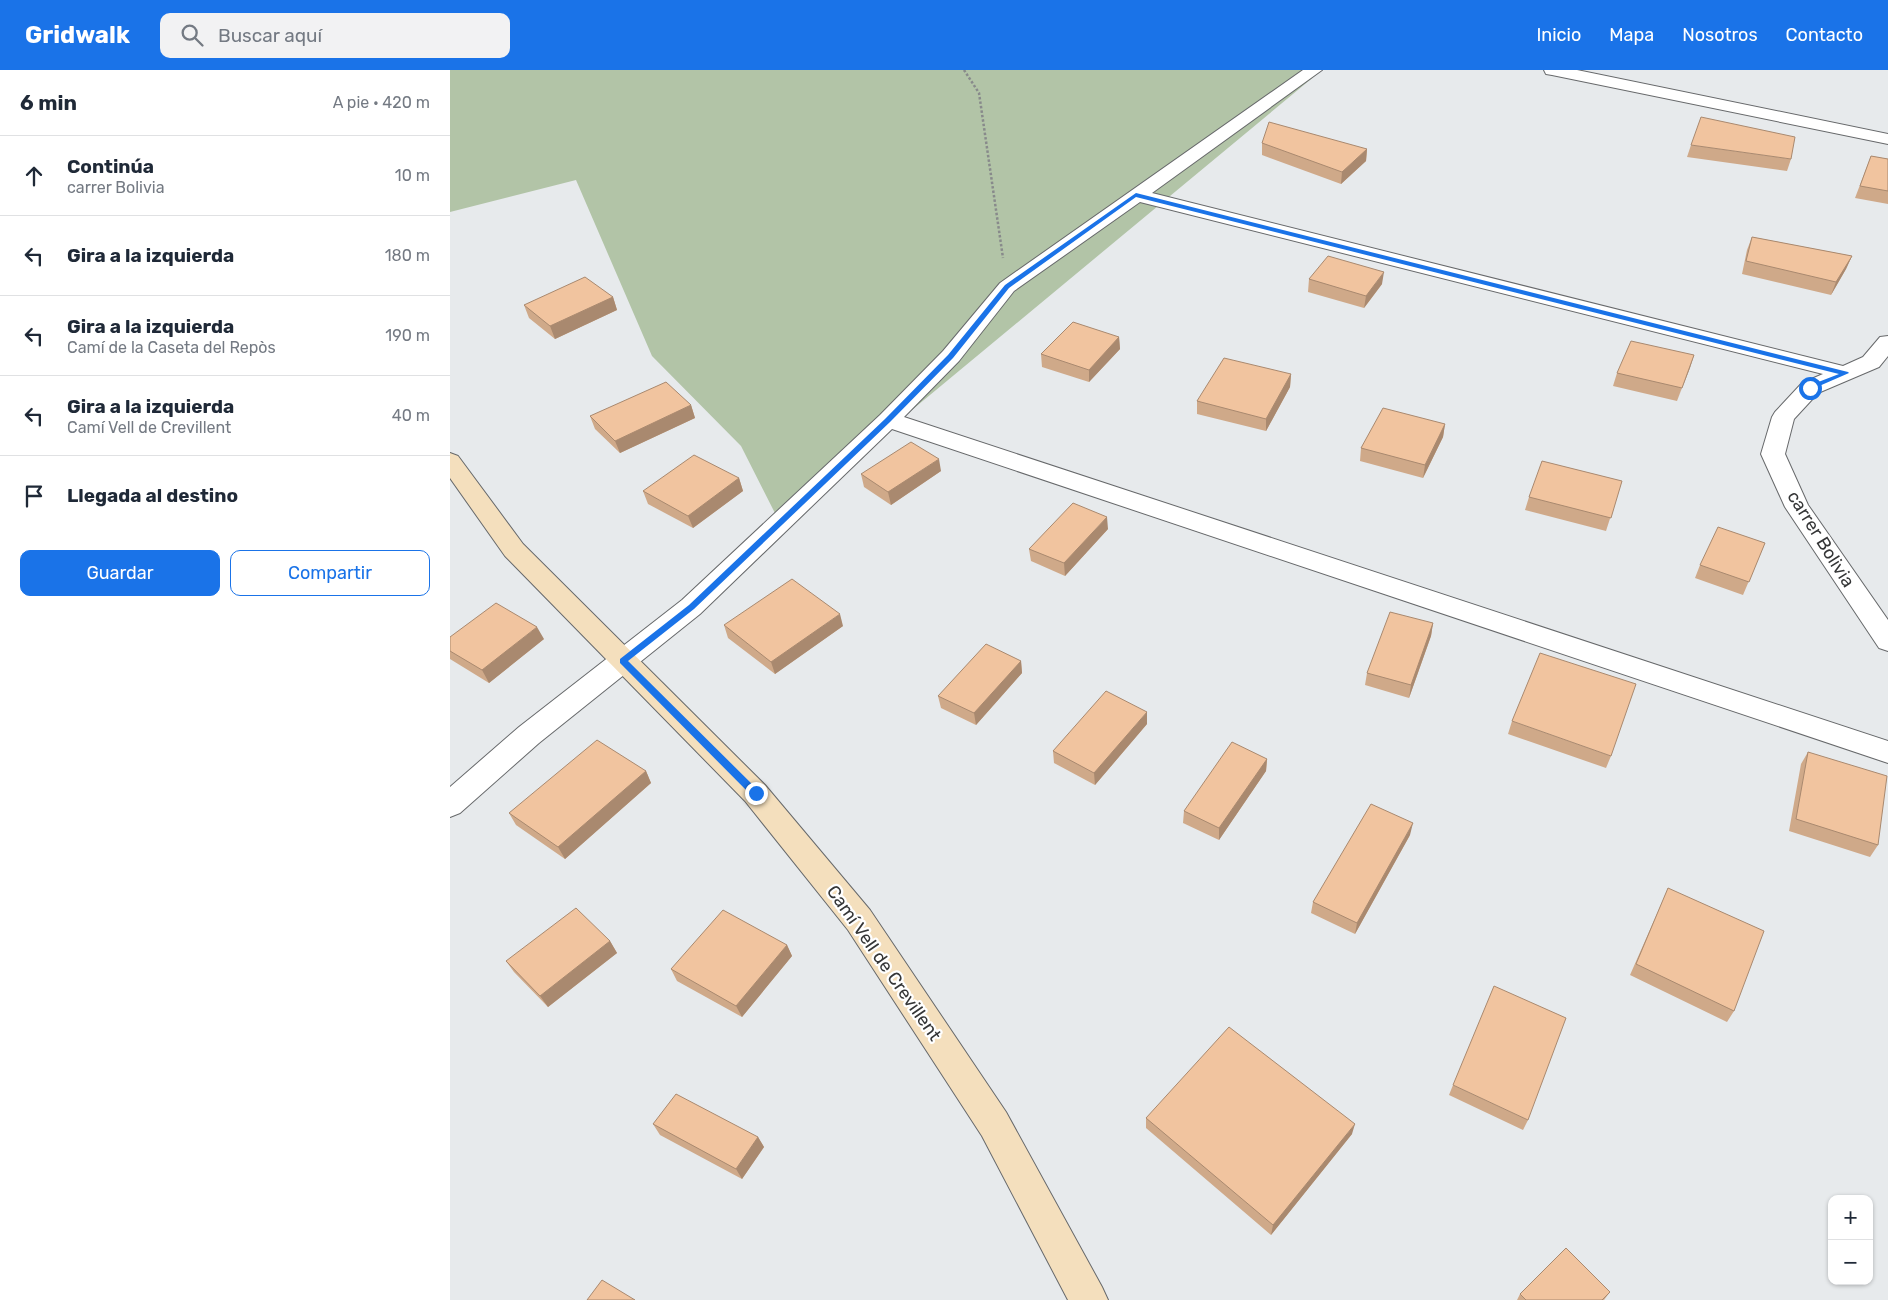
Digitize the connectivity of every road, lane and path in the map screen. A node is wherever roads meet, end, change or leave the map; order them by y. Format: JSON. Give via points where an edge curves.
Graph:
{"nodes":[{"id":1,"x":964,"y":70,"type":"edge"},
{"id":2,"x":1314,"y":70,"type":"edge"},
{"id":3,"x":1552,"y":70,"type":"edge"},
{"id":4,"x":1888,"y":140,"type":"edge"},
{"id":5,"x":1136,"y":195,"type":"junction"},
{"id":6,"x":1007,"y":286,"type":"junction"},
{"id":7,"x":1888,"y":342,"type":"edge"},
{"id":8,"x":1880,"y":363,"type":"edge"},
{"id":9,"x":1845,"y":373,"type":"junction"},
{"id":10,"x":888,"y":420,"type":"junction"},
{"id":11,"x":450,"y":461,"type":"edge"},
{"id":12,"x":1888,"y":641,"type":"edge"},
{"id":13,"x":623,"y":661,"type":"junction"},
{"id":14,"x":1888,"y":752,"type":"edge"},
{"id":15,"x":450,"y":804,"type":"edge"},
{"id":16,"x":1089,"y":1300,"type":"edge"}],
"edges":[{"from":1,"to":6,"type":"path","via":[[979,93]]},
{"from":2,"to":5,"type":"street"},
{"from":3,"to":4,"type":"street"},
{"from":5,"to":6,"type":"street"},
{"from":5,"to":9,"type":"street"},
{"from":6,"to":10,"type":"street","via":[[951,356]]},
{"from":7,"to":8,"type":"street"},
{"from":8,"to":9,"type":"street","name":"carrer Bolivia"},
{"from":9,"to":12,"type":"street","name":"carrer Bolivia","via":[[1810,388],[1783,417],[1773,454],[1797,507]]},
{"from":10,"to":13,"type":"street","via":[[691,607]]},
{"from":10,"to":14,"type":"street"},
{"from":11,"to":13,"type":"street","name":"Camí Vell de Crevillent","via":[[514,550]]},
{"from":13,"to":15,"type":"street","via":[[529,735]]},
{"from":13,"to":16,"type":"street","name":"Camí Vell de Crevillent","via":[[756,793],[859,920],[994,1124]]}]}
